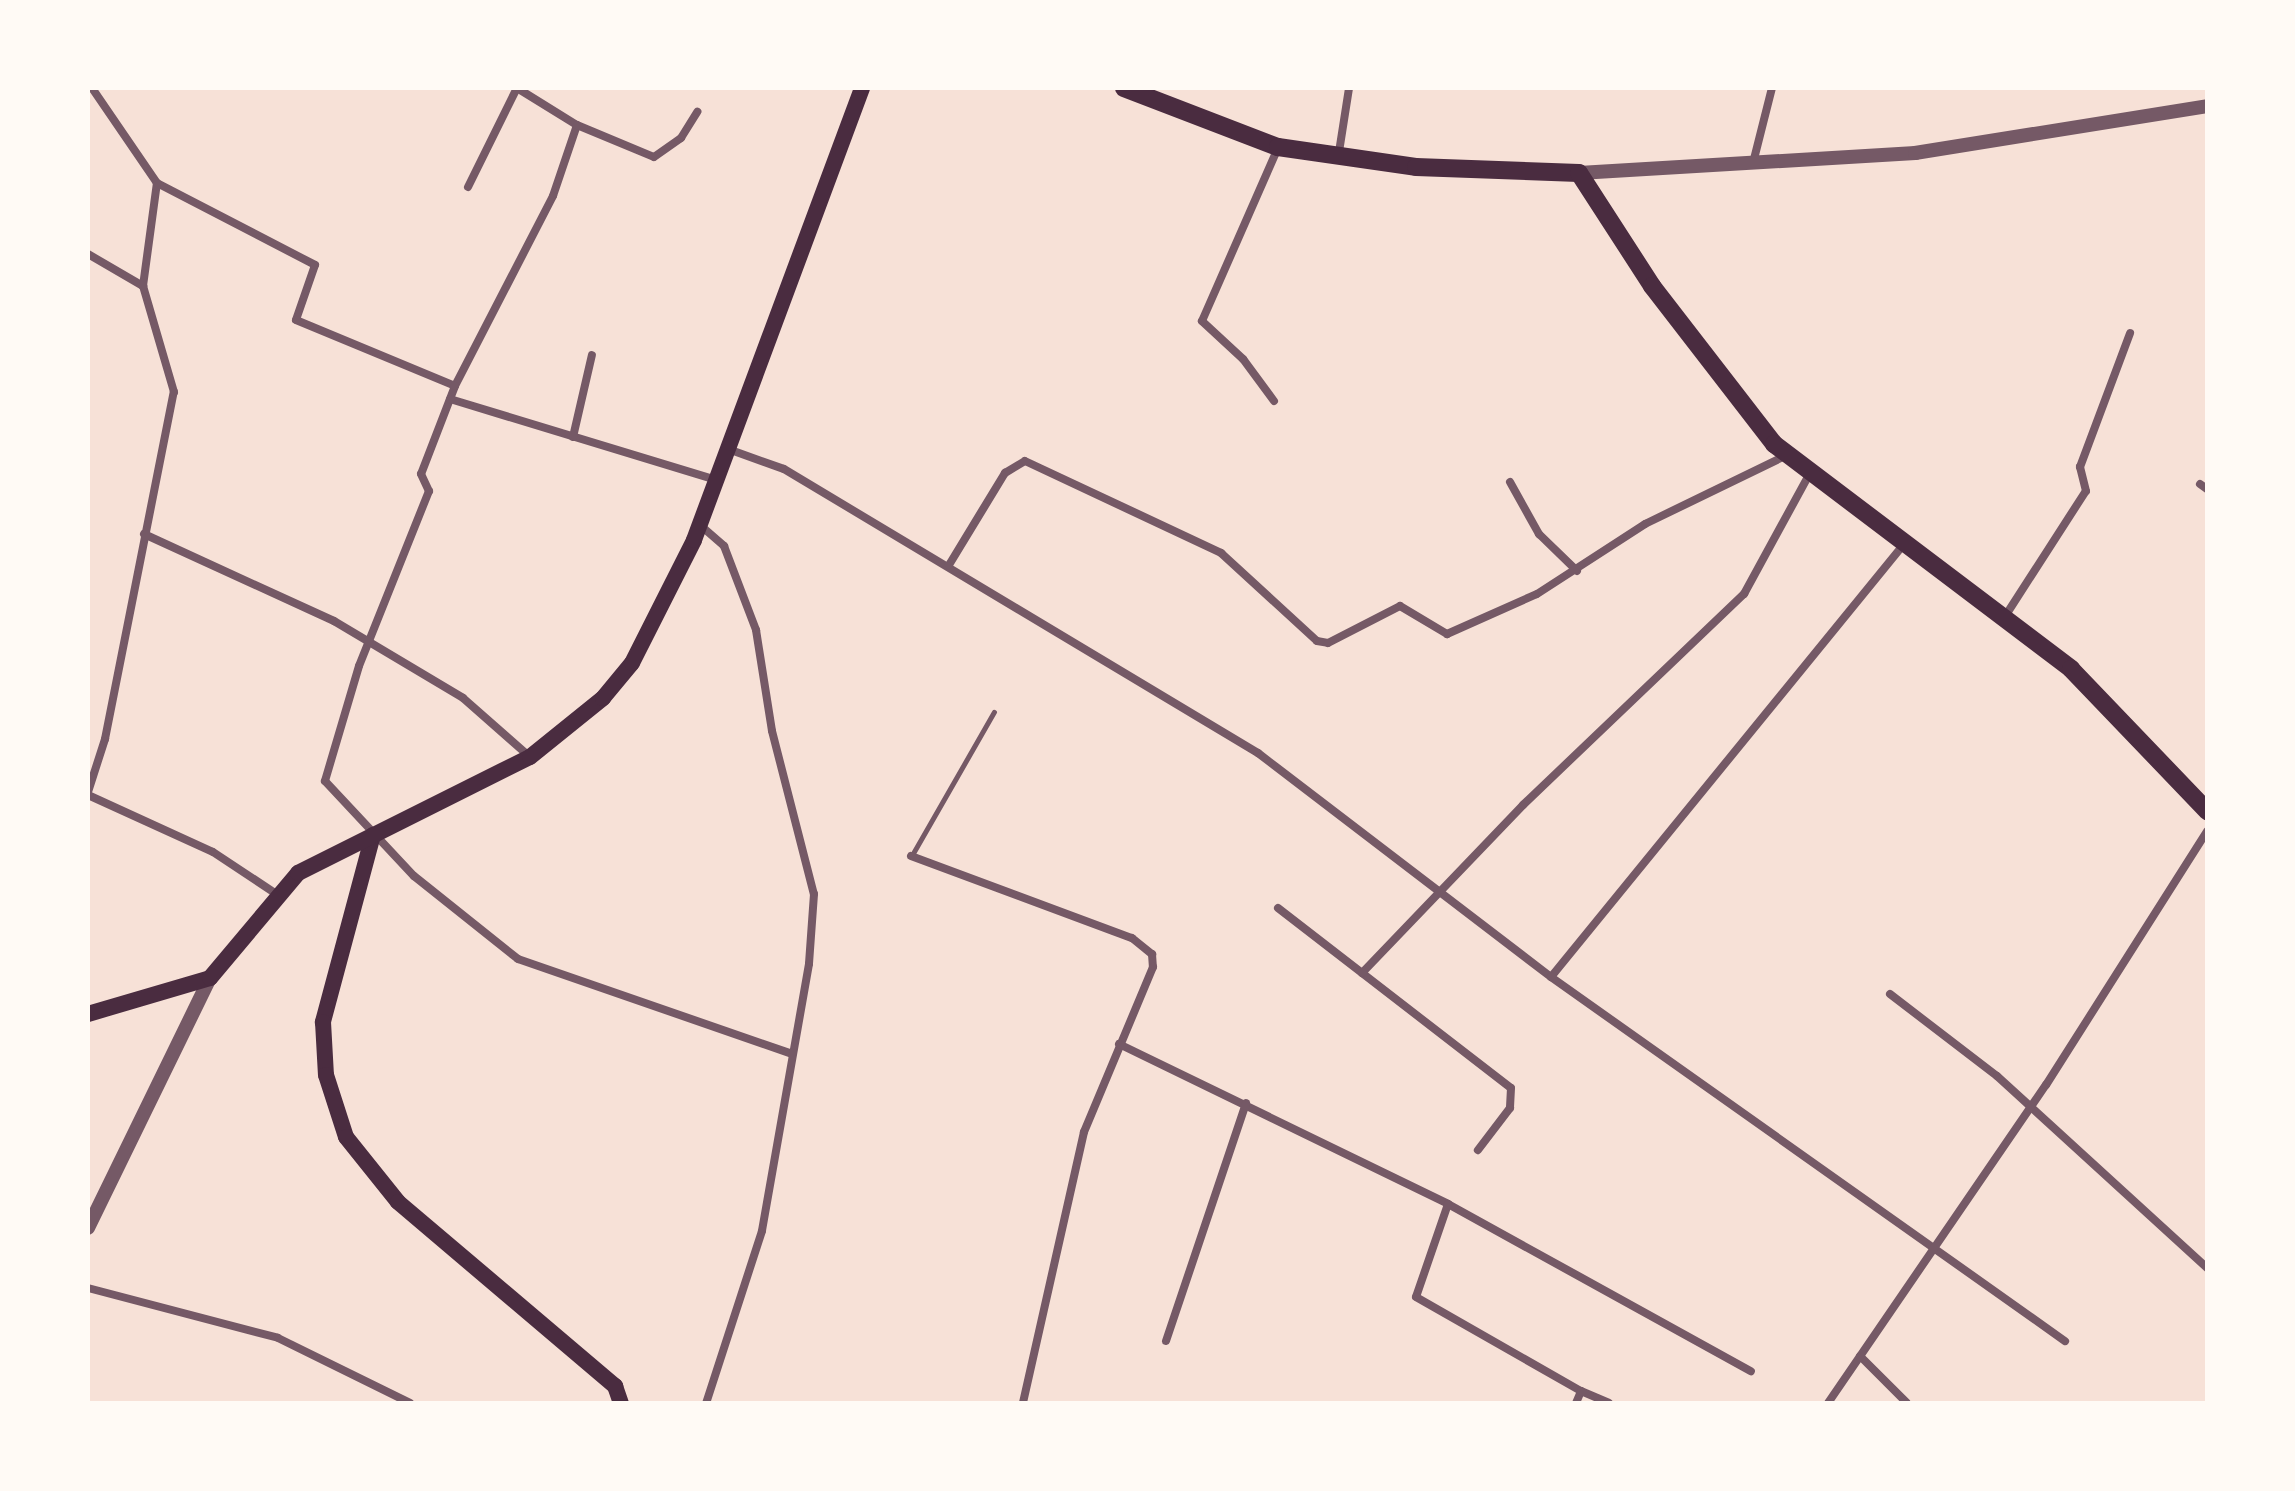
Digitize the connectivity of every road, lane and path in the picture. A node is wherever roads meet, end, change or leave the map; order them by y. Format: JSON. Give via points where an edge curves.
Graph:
{"nodes":[{"id":1,"x":92,"y":88,"type":"edge"},
{"id":2,"x":862,"y":88,"type":"edge"},
{"id":3,"x":1124,"y":88,"type":"edge"},
{"id":4,"x":1349,"y":88,"type":"edge"},
{"id":5,"x":1772,"y":88,"type":"edge"},
{"id":6,"x":2207,"y":106,"type":"edge"},
{"id":7,"x":697,"y":112,"type":"dead end"},
{"id":8,"x":577,"y":125,"type":"junction"},
{"id":9,"x":1278,"y":147,"type":"junction"},
{"id":10,"x":1339,"y":152,"type":"junction"},
{"id":11,"x":1753,"y":163,"type":"junction"},
{"id":12,"x":1579,"y":173,"type":"junction"},
{"id":13,"x":157,"y":183,"type":"junction"},
{"id":14,"x":468,"y":187,"type":"dead end"},
{"id":15,"x":88,"y":254,"type":"edge"},
{"id":16,"x":143,"y":286,"type":"junction"},
{"id":17,"x":2130,"y":333,"type":"dead end"},
{"id":18,"x":592,"y":355,"type":"dead end"},
{"id":19,"x":455,"y":386,"type":"junction"},
{"id":20,"x":450,"y":399,"type":"junction"},
{"id":21,"x":1274,"y":401,"type":"dead end"},
{"id":22,"x":573,"y":437,"type":"junction"},
{"id":23,"x":728,"y":449,"type":"junction"},
{"id":24,"x":1788,"y":455,"type":"junction"},
{"id":25,"x":1810,"y":472,"type":"junction"},
{"id":26,"x":716,"y":480,"type":"junction"},
{"id":27,"x":1510,"y":482,"type":"dead end"},
{"id":28,"x":700,"y":524,"type":"junction"},
{"id":29,"x":144,"y":534,"type":"junction"},
{"id":30,"x":1905,"y":544,"type":"junction"},
{"id":31,"x":949,"y":565,"type":"junction"},
{"id":32,"x":1577,"y":571,"type":"junction"},
{"id":33,"x":2004,"y":619,"type":"junction"},
{"id":34,"x":369,"y":642,"type":"junction"},
{"id":35,"x":994,"y":712,"type":"dead end"},
{"id":36,"x":530,"y":757,"type":"junction"},
{"id":37,"x":88,"y":794,"type":"edge"},
{"id":38,"x":2207,"y":811,"type":"edge"},
{"id":39,"x":2207,"y":831,"type":"edge"},
{"id":40,"x":373,"y":835,"type":"junction"},
{"id":41,"x":911,"y":856,"type":"joint"},
{"id":42,"x":1438,"y":893,"type":"junction"},
{"id":43,"x":278,"y":895,"type":"junction"},
{"id":44,"x":1278,"y":908,"type":"dead end"},
{"id":45,"x":1362,"y":973,"type":"junction"},
{"id":46,"x":1551,"y":977,"type":"junction"},
{"id":47,"x":210,"y":978,"type":"junction"},
{"id":48,"x":1890,"y":994,"type":"dead end"},
{"id":49,"x":88,"y":1014,"type":"edge"},
{"id":50,"x":1119,"y":1044,"type":"junction"},
{"id":51,"x":792,"y":1054,"type":"junction"},
{"id":52,"x":1246,"y":1103,"type":"junction"},
{"id":53,"x":2031,"y":1108,"type":"junction"},
{"id":54,"x":1478,"y":1150,"type":"dead end"},
{"id":55,"x":1448,"y":1204,"type":"junction"},
{"id":56,"x":88,"y":1228,"type":"edge"},
{"id":57,"x":1934,"y":1247,"type":"junction"},
{"id":58,"x":2207,"y":1268,"type":"edge"},
{"id":59,"x":88,"y":1288,"type":"edge"},
{"id":60,"x":1166,"y":1341,"type":"dead end"},
{"id":61,"x":2065,"y":1341,"type":"dead end"},
{"id":62,"x":1860,"y":1356,"type":"junction"},
{"id":63,"x":1751,"y":1371,"type":"dead end"},
{"id":64,"x":1581,"y":1391,"type":"junction"},
{"id":65,"x":410,"y":1403,"type":"edge"},
{"id":66,"x":621,"y":1403,"type":"edge"},
{"id":67,"x":706,"y":1403,"type":"edge"},
{"id":68,"x":1023,"y":1403,"type":"edge"},
{"id":69,"x":1576,"y":1403,"type":"edge"},
{"id":70,"x":1609,"y":1403,"type":"edge"},
{"id":71,"x":1828,"y":1403,"type":"edge"},
{"id":72,"x":1907,"y":1403,"type":"edge"}],
"edges":[{"from":1,"to":13,"type":"street"},
{"from":2,"to":23,"type":"main road"},
{"from":3,"to":9,"type":"main road"},
{"from":4,"to":10,"type":"street"},
{"from":5,"to":11,"type":"street"},
{"from":6,"to":11,"type":"street","via":[[1915,153]]},
{"from":7,"to":8,"type":"street","via":[[681,138],[654,157]]},
{"from":8,"to":14,"type":"street","via":[[517,88]]},
{"from":8,"to":19,"type":"street","via":[[553,196]]},
{"from":9,"to":10,"type":"main road"},
{"from":9,"to":21,"type":"street","via":[[1202,321],[1243,359]]},
{"from":10,"to":12,"type":"main road","via":[[1416,167]]},
{"from":11,"to":12,"type":"street"},
{"from":12,"to":24,"type":"main road","via":[[1652,286]]},
{"from":13,"to":16,"type":"street"},
{"from":13,"to":19,"type":"street","via":[[315,265],[296,320]]},
{"from":15,"to":16,"type":"street"},
{"from":16,"to":29,"type":"street","via":[[174,392]]},
{"from":17,"to":33,"type":"street","via":[[2080,467],[2086,491]]},
{"from":18,"to":22,"type":"street"},
{"from":19,"to":20,"type":"street"},
{"from":20,"to":22,"type":"street"},
{"from":20,"to":34,"type":"street","via":[[421,474],[429,491]]},
{"from":22,"to":26,"type":"street"},
{"from":23,"to":26,"type":"main road"},
{"from":23,"to":31,"type":"street","via":[[784,469]]},
{"from":24,"to":25,"type":"main road"},
{"from":24,"to":32,"type":"street","via":[[1645,524]]},
{"from":25,"to":30,"type":"main road"},
{"from":25,"to":42,"type":"street","via":[[1744,594]]},
{"from":26,"to":28,"type":"main road"},
{"from":27,"to":32,"type":"street","via":[[1539,534]]},
{"from":28,"to":36,"type":"main road","via":[[632,663],[603,698]]},
{"from":28,"to":51,"type":"street","via":[[724,546],[756,630],[772,731],[814,894]]},
{"from":29,"to":34,"type":"street","via":[[267,585]]},
{"from":29,"to":37,"type":"street","via":[[105,739]]},
{"from":30,"to":33,"type":"main road"},
{"from":30,"to":46,"type":"street"},
{"from":31,"to":32,"type":"street","via":[[1005,473],[1025,461],[1221,553],[1328,643],[1400,606],[1447,634]]},
{"from":31,"to":42,"type":"street","via":[[1258,753]]},
{"from":33,"to":38,"type":"main road","via":[[2071,669]]},
{"from":34,"to":36,"type":"street","via":[[463,698]]},
{"from":34,"to":40,"type":"street","via":[[325,781]]},
{"from":35,"to":41,"type":"lane"},
{"from":36,"to":40,"type":"main road"},
{"from":37,"to":43,"type":"street","via":[[213,852]]},
{"from":39,"to":53,"type":"street"},
{"from":40,"to":43,"type":"main road","via":[[298,873]]},
{"from":40,"to":51,"type":"street","via":[[462,920],[518,959]]},
{"from":40,"to":66,"type":"main road","via":[[323,1022],[326,1075],[346,1137],[398,1202],[615,1386]]},
{"from":41,"to":50,"type":"street","via":[[1144,944],[1153,967]]},
{"from":42,"to":45,"type":"street"},
{"from":42,"to":46,"type":"street"},
{"from":43,"to":47,"type":"main road"},
{"from":44,"to":45,"type":"street"},
{"from":45,"to":54,"type":"street","via":[[1511,1088],[1510,1108]]},
{"from":46,"to":57,"type":"street"},
{"from":47,"to":49,"type":"main road"},
{"from":47,"to":56,"type":"street"},
{"from":48,"to":53,"type":"street"},
{"from":50,"to":52,"type":"street"},
{"from":50,"to":68,"type":"street","via":[[1084,1132]]},
{"from":51,"to":67,"type":"street","via":[[762,1231]]},
{"from":52,"to":55,"type":"street"},
{"from":52,"to":60,"type":"street"},
{"from":53,"to":57,"type":"street"},
{"from":53,"to":58,"type":"street"},
{"from":55,"to":63,"type":"street"},
{"from":55,"to":64,"type":"street","via":[[1416,1297]]},
{"from":57,"to":61,"type":"street"},
{"from":57,"to":62,"type":"street"},
{"from":59,"to":65,"type":"street","via":[[278,1338]]},
{"from":62,"to":71,"type":"street"},
{"from":62,"to":72,"type":"street"},
{"from":64,"to":69,"type":"street"},
{"from":64,"to":70,"type":"street"}]}
